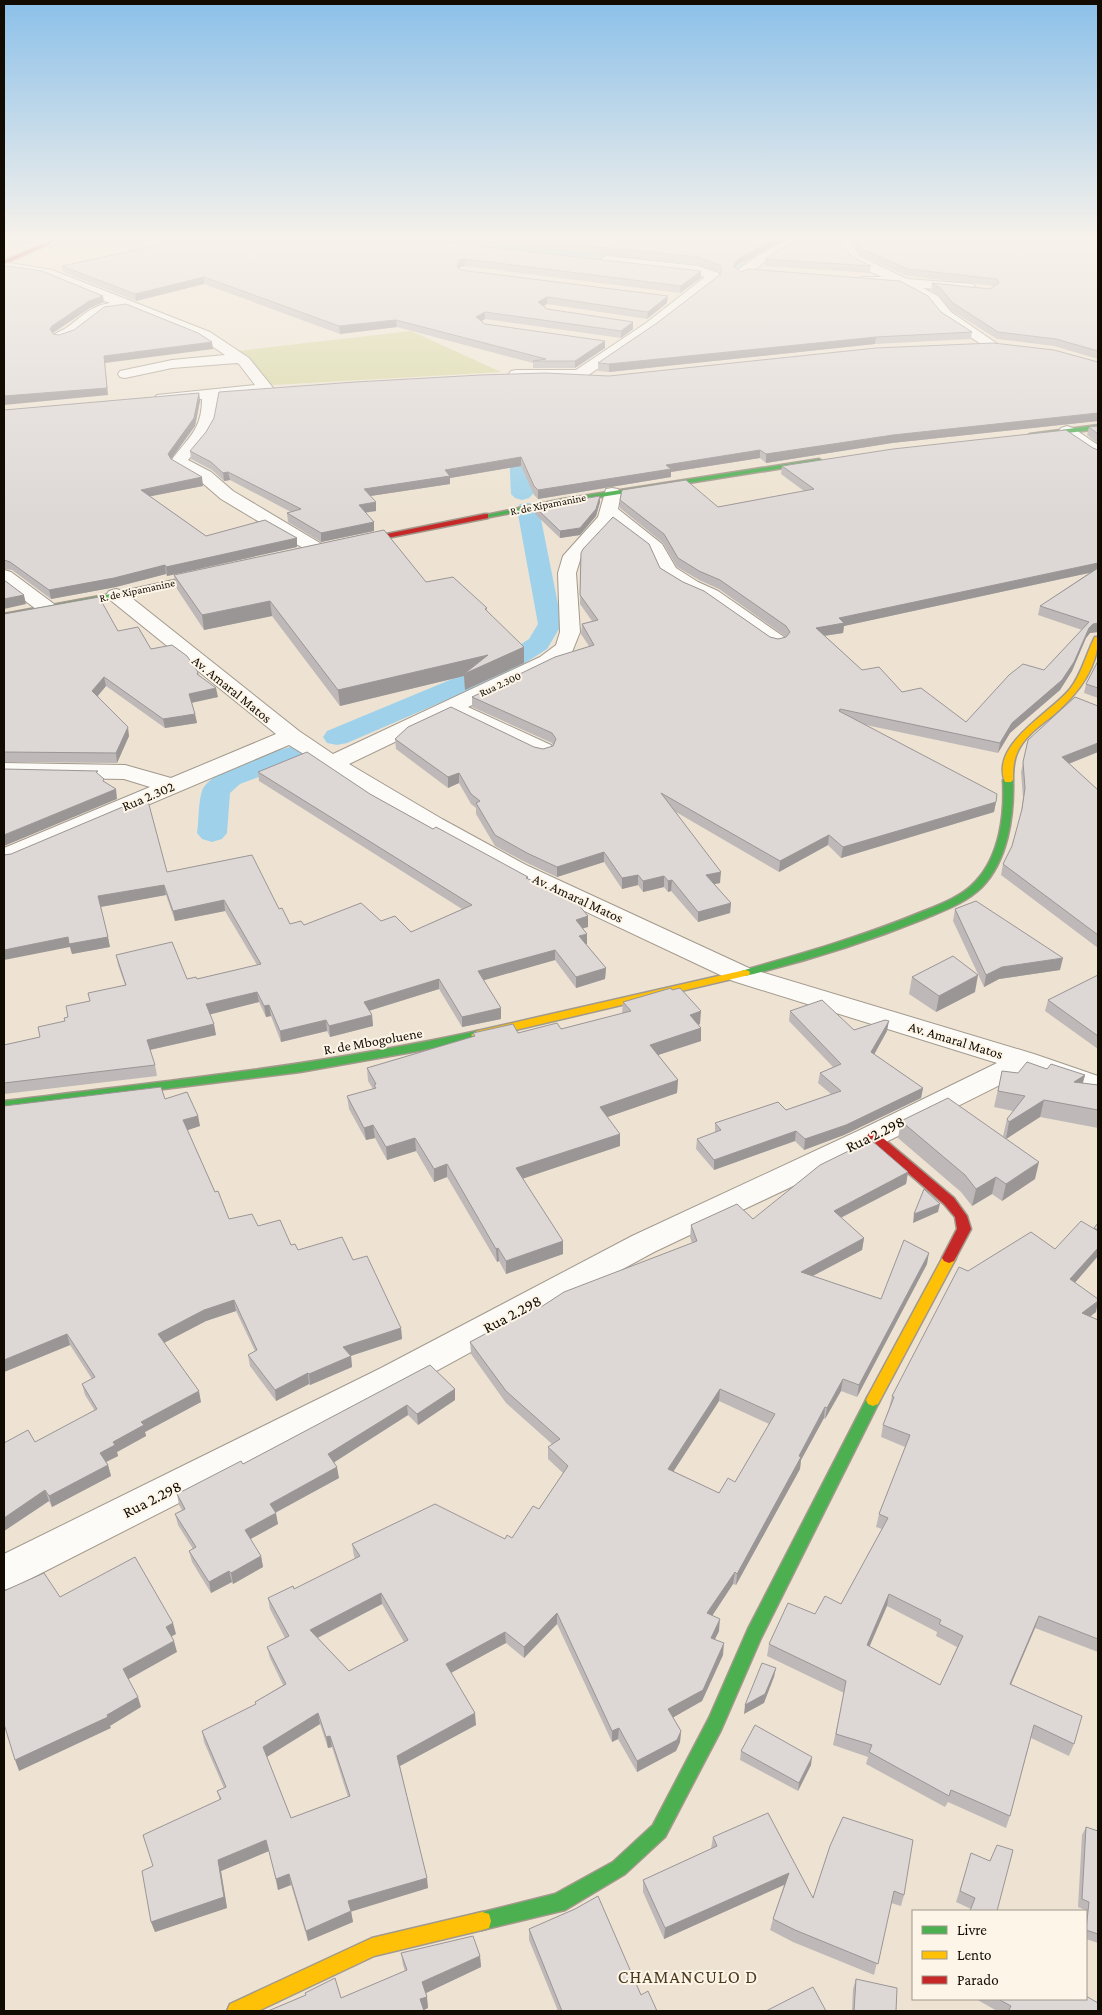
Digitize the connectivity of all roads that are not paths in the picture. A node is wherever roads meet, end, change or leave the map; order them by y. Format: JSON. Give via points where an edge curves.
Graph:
{"nodes":[{"id":1,"x":72,"y":330,"type":"edge"},
{"id":2,"x":192,"y":330,"type":"edge"},
{"id":3,"x":654,"y":330,"type":"edge"},
{"id":4,"x":969,"y":330,"type":"edge"},
{"id":5,"x":60,"y":336,"type":"edge"},
{"id":6,"x":606,"y":343,"type":"edge"},
{"id":7,"x":624,"y":345,"type":"junction"},
{"id":8,"x":992,"y":345,"type":"junction"},
{"id":9,"x":963,"y":346,"type":"edge"},
{"id":10,"x":1009,"y":346,"type":"edge"},
{"id":11,"x":239,"y":358,"type":"junction"},
{"id":12,"x":125,"y":374,"type":"dead end"},
{"id":13,"x":499,"y":375,"type":"edge"},
{"id":14,"x":580,"y":375,"type":"junction"},
{"id":15,"x":600,"y":378,"type":"edge"},
{"id":16,"x":284,"y":387,"type":"edge"},
{"id":17,"x":266,"y":388,"type":"junction"},
{"id":18,"x":210,"y":394,"type":"junction"},
{"id":19,"x":143,"y":400,"type":"edge"},
{"id":20,"x":1098,"y":426,"type":"edge"},
{"id":21,"x":1067,"y":431,"type":"junction"},
{"id":22,"x":1022,"y":437,"type":"edge"},
{"id":23,"x":1098,"y":452,"type":"edge"},
{"id":24,"x":834,"y":459,"type":"edge"},
{"id":25,"x":610,"y":502,"type":"junction"},
{"id":26,"x":328,"y":548,"type":"junction"},
{"id":27,"x":300,"y":554,"type":"edge"},
{"id":28,"x":223,"y":572,"type":"edge"},
{"id":29,"x":4,"y":576,"type":"edge"},
{"id":30,"x":116,"y":595,"type":"junction"},
{"id":31,"x":47,"y":608,"type":"junction"},
{"id":32,"x":4,"y":616,"type":"edge"},
{"id":33,"x":1098,"y":639,"type":"edge"},
{"id":34,"x":777,"y":641,"type":"edge"},
{"id":35,"x":1069,"y":696,"type":"junction"},
{"id":36,"x":1091,"y":705,"type":"edge"},
{"id":37,"x":451,"y":707,"type":"junction"},
{"id":38,"x":291,"y":736,"type":"junction"},
{"id":39,"x":543,"y":750,"type":"edge"},
{"id":40,"x":332,"y":763,"type":"junction"},
{"id":41,"x":4,"y":770,"type":"edge"},
{"id":42,"x":172,"y":786,"type":"junction"},
{"id":43,"x":4,"y":856,"type":"edge"},
{"id":44,"x":742,"y":974,"type":"junction"},
{"id":45,"x":1024,"y":1060,"type":"junction"},
{"id":46,"x":1098,"y":1086,"type":"edge"},
{"id":47,"x":4,"y":1105,"type":"edge"},
{"id":48,"x":873,"y":1136,"type":"junction"},
{"id":49,"x":4,"y":1573,"type":"edge"},
{"id":50,"x":237,"y":2011,"type":"edge"}],
"edges":[{"from":1,"to":5,"type":"street"},
{"from":2,"to":11,"type":"street"},
{"from":3,"to":7,"type":"street"},
{"from":4,"to":8,"type":"street"},
{"from":6,"to":7,"type":"street"},
{"from":7,"to":14,"type":"street"},
{"from":8,"to":9,"type":"street"},
{"from":8,"to":10,"type":"street"},
{"from":11,"to":12,"type":"street","via":[[172,364]]},
{"from":11,"to":17,"type":"street"},
{"from":13,"to":14,"type":"street"},
{"from":14,"to":15,"type":"street"},
{"from":16,"to":17,"type":"street"},
{"from":17,"to":18,"type":"street"},
{"from":18,"to":19,"type":"street"},
{"from":18,"to":26,"type":"street","via":[[210,413],[205,430],[179,461],[205,476],[227,495]]},
{"from":20,"to":21,"type":"street"},
{"from":21,"to":22,"type":"street"},
{"from":21,"to":23,"type":"street"},
{"from":24,"to":25,"type":"street","name":"R. de Xipamanine"},
{"from":25,"to":26,"type":"street","name":"R. de Xipamanine","via":[[563,501]]},
{"from":25,"to":34,"type":"street","via":[[662,555],[668,571],[711,595]]},
{"from":25,"to":37,"type":"street","name":"Rua 2.300","via":[[607,518],[572,556],[567,573],[570,632],[564,648],[547,661]]},
{"from":26,"to":27,"type":"street","name":"R. de Xipamanine"},
{"from":28,"to":30,"type":"street","name":"R. de Xipamanine"},
{"from":29,"to":31,"type":"street"},
{"from":30,"to":31,"type":"street","name":"R. de Xipamanine"},
{"from":30,"to":38,"type":"street","name":"Av. Amaral Matos"},
{"from":31,"to":32,"type":"street","name":"R. de Xipamanine"},
{"from":33,"to":35,"type":"street","name":"R. de Mbogoluene"},
{"from":35,"to":36,"type":"street"},
{"from":35,"to":44,"type":"street","name":"R. de Mbogoluene","via":[[1012,749],[1007,762],[1008,814],[989,870],[976,887],[917,918],[852,942]]},
{"from":37,"to":39,"type":"street"},
{"from":37,"to":40,"type":"street","name":"Rua 2.300"},
{"from":38,"to":40,"type":"street","name":"Av. Amaral Matos"},
{"from":38,"to":42,"type":"street","name":"Rua 2.302"},
{"from":40,"to":44,"type":"street","name":"Av. Amaral Matos","via":[[517,870]]},
{"from":41,"to":42,"type":"street","via":[[125,772]]},
{"from":42,"to":43,"type":"street","name":"Rua 2.302"},
{"from":44,"to":45,"type":"street","name":"Av. Amaral Matos"},
{"from":44,"to":47,"type":"street","name":"R. de Mbogoluene","via":[[430,1046],[346,1062]]},
{"from":45,"to":46,"type":"street","name":"Av. Amaral Matos"},
{"from":45,"to":48,"type":"street","name":"Rua 2.298"},
{"from":48,"to":49,"type":"street","name":"Rua 2.298","via":[[643,1244],[393,1378]]},
{"from":48,"to":50,"type":"street","via":[[949,1201],[961,1216],[964,1229],[754,1634],[715,1724],[658,1831],[619,1868],[558,1903],[372,1948]]}]}
